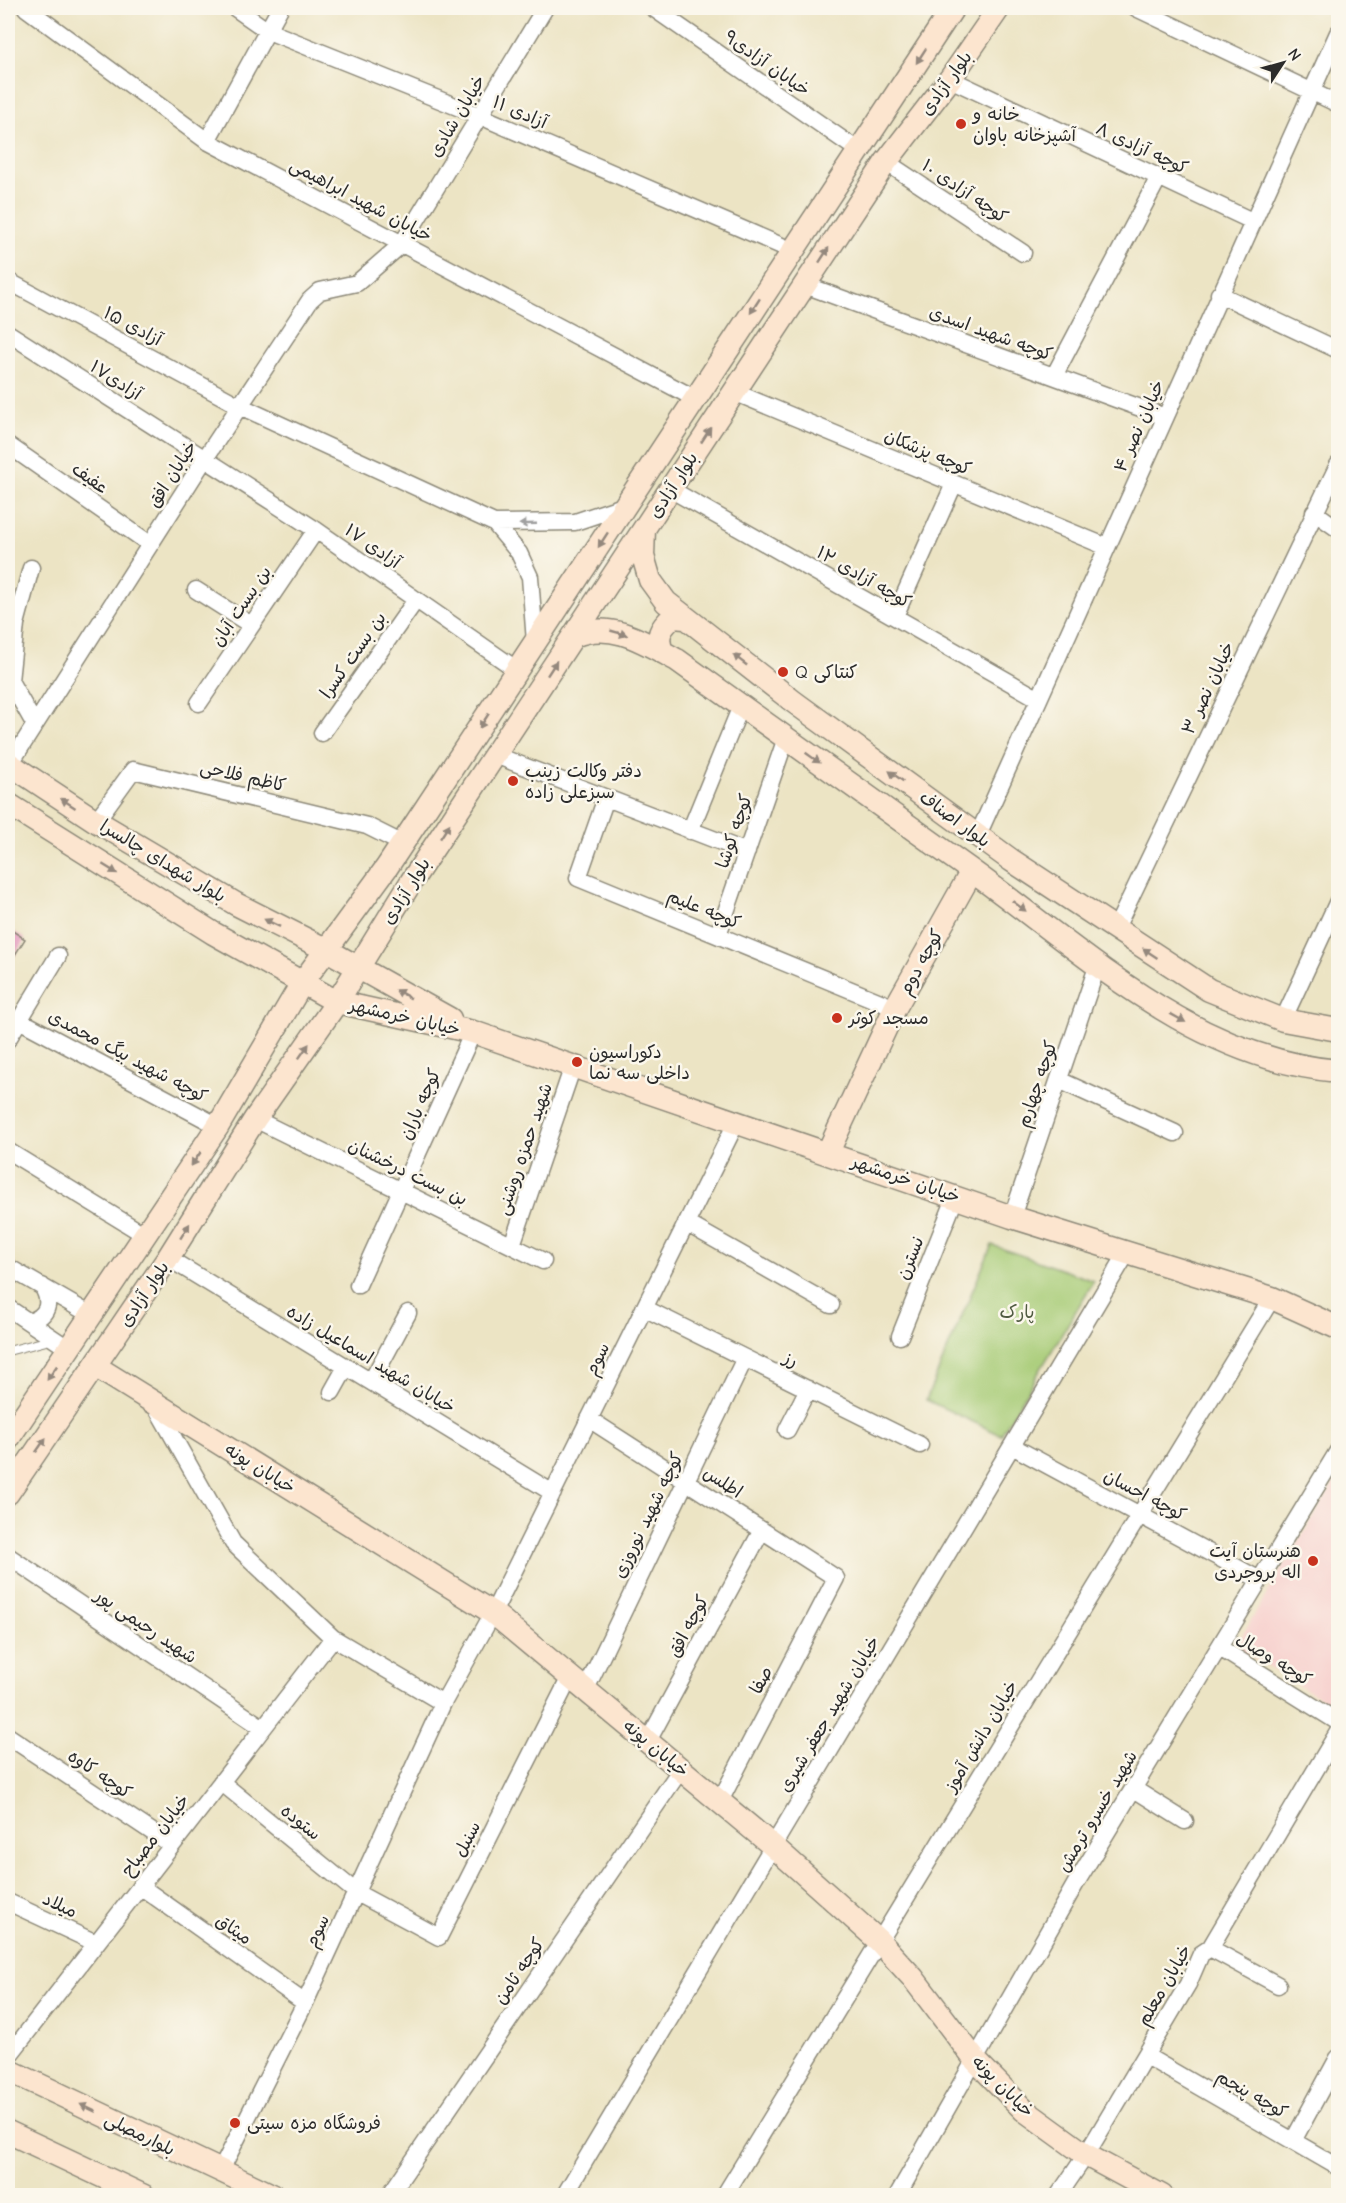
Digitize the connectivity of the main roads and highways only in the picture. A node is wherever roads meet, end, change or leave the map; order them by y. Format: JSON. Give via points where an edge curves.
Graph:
{"nodes":[{"id":1,"x":953,"y":8,"type":"edge"},
{"id":2,"x":999,"y":8,"type":"edge"},
{"id":3,"x":644,"y":528,"type":"junction"},
{"id":4,"x":685,"y":618,"type":"junction"},
{"id":5,"x":574,"y":636,"type":"junction"},
{"id":6,"x":662,"y":652,"type":"junction"},
{"id":7,"x":9,"y":764,"type":"edge"},
{"id":8,"x":8,"y":804,"type":"edge"},
{"id":9,"x":387,"y":867,"type":"junction"},
{"id":10,"x":972,"y":871,"type":"junction"},
{"id":11,"x":411,"y":882,"type":"junction"},
{"id":12,"x":236,"y":904,"type":"junction"},
{"id":13,"x":213,"y":933,"type":"junction"},
{"id":14,"x":325,"y":949,"type":"junction"},
{"id":15,"x":357,"y":969,"type":"junction"},
{"id":16,"x":302,"y":983,"type":"junction"},
{"id":17,"x":337,"y":1002,"type":"junction"},
{"id":18,"x":1338,"y":1030,"type":"edge"},
{"id":19,"x":473,"y":1032,"type":"junction"},
{"id":20,"x":1338,"y":1071,"type":"edge"},
{"id":21,"x":245,"y":1078,"type":"junction"},
{"id":22,"x":274,"y":1095,"type":"junction"},
{"id":23,"x":828,"y":1152,"type":"junction"},
{"id":24,"x":1338,"y":1328,"type":"edge"},
{"id":25,"x":95,"y":1366,"type":"junction"},
{"id":26,"x":8,"y":1439,"type":"edge"},
{"id":27,"x":8,"y":1493,"type":"edge"},
{"id":28,"x":8,"y":2070,"type":"edge"},
{"id":29,"x":8,"y":2132,"type":"edge"},
{"id":30,"x":144,"y":2196,"type":"edge"},
{"id":31,"x":274,"y":2196,"type":"edge"},
{"id":32,"x":1162,"y":2196,"type":"edge"}],
"edges":[{"from":1,"to":9,"type":"main road","name":"بلوار آزادی","one_way":true},
{"from":3,"to":2,"type":"main road","name":"بلوار آزادی","one_way":true,"via":[[886,162]]},
{"from":3,"to":4,"type":"main road","name":"بلوار اصناف","via":[[643,556],[650,580],[666,602]]},
{"from":3,"to":5,"type":"main road","name":"بلوار آزادی"},
{"from":4,"to":6,"type":"main road","via":[[674,617],[662,626],[658,640]]},
{"from":18,"to":4,"type":"main road","name":"بلوار اصناف","one_way":true,"via":[[1283,1020],[1209,990],[978,836]]},
{"from":5,"to":6,"type":"main road","name":"بلوار اصناف","one_way":true,"via":[[588,630],[610,630]]},
{"from":11,"to":5,"type":"main road","name":"بلوار آزادی","one_way":true},
{"from":6,"to":10,"type":"main road","name":"بلوار اصناف","one_way":true},
{"from":12,"to":7,"type":"main road","name":"بلوار شهدای چالسرا","one_way":true},
{"from":8,"to":13,"type":"main road","name":"بلوار شهدای چالسرا","one_way":true},
{"from":9,"to":11,"type":"main road","via":[[392,877]]},
{"from":9,"to":14,"type":"main road","name":"بلوار آزادی"},
{"from":10,"to":20,"type":"main road","name":"بلوار اصناف","one_way":true,"via":[[1137,995],[1183,1021],[1269,1060]]},
{"from":10,"to":23,"type":"main road","name":"کوچه دوم","via":[[895,1008]]},
{"from":11,"to":15,"type":"main road","name":"بلوار آزادی"},
{"from":12,"to":13,"type":"main road","via":[[234,926]]},
{"from":14,"to":12,"type":"main road","name":"بلوار شهدای چالسرا","one_way":true},
{"from":13,"to":16,"type":"main road","name":"بلوار شهدای چالسرا"},
{"from":14,"to":15,"type":"main road","name":"بلوار شهدای چالسرا"},
{"from":14,"to":16,"type":"main road","name":"بلوار آزادی"},
{"from":15,"to":17,"type":"main road","name":"بلوار آزادی"},
{"from":19,"to":15,"type":"main road","name":"خیابان خرمشهر","one_way":true},
{"from":16,"to":17,"type":"main road","name":"بلوار شهدای چالسرا"},
{"from":16,"to":21,"type":"main road","name":"بلوار آزادی"},
{"from":17,"to":19,"type":"main road","name":"خیابان خرمشهر"},
{"from":22,"to":17,"type":"main road","name":"بلوار آزادی","one_way":true},
{"from":19,"to":23,"type":"main road","name":"خیابان خرمشهر"},
{"from":21,"to":22,"type":"main road","via":[[255,1074],[266,1077],[274,1085]]},
{"from":21,"to":26,"type":"main road","name":"بلوار آزادی","one_way":true,"via":[[218,1126],[91,1315],[61,1344]]},
{"from":25,"to":22,"type":"main road","name":"بلوار آزادی","one_way":true},
{"from":23,"to":24,"type":"main road","name":"خیابان خرمشهر","via":[[1012,1217],[1272,1298]]},
{"from":27,"to":25,"type":"main road","name":"بلوار آزادی","one_way":true},
{"from":25,"to":32,"type":"main road","name":"خیابان پونه","via":[[493,1613],[773,1846],[879,1941],[913,1978],[976,2061],[1024,2110],[1086,2155]]},
{"from":31,"to":28,"type":"main road","name":"بلوارمصلی","one_way":true},
{"from":29,"to":30,"type":"main road"}]}
